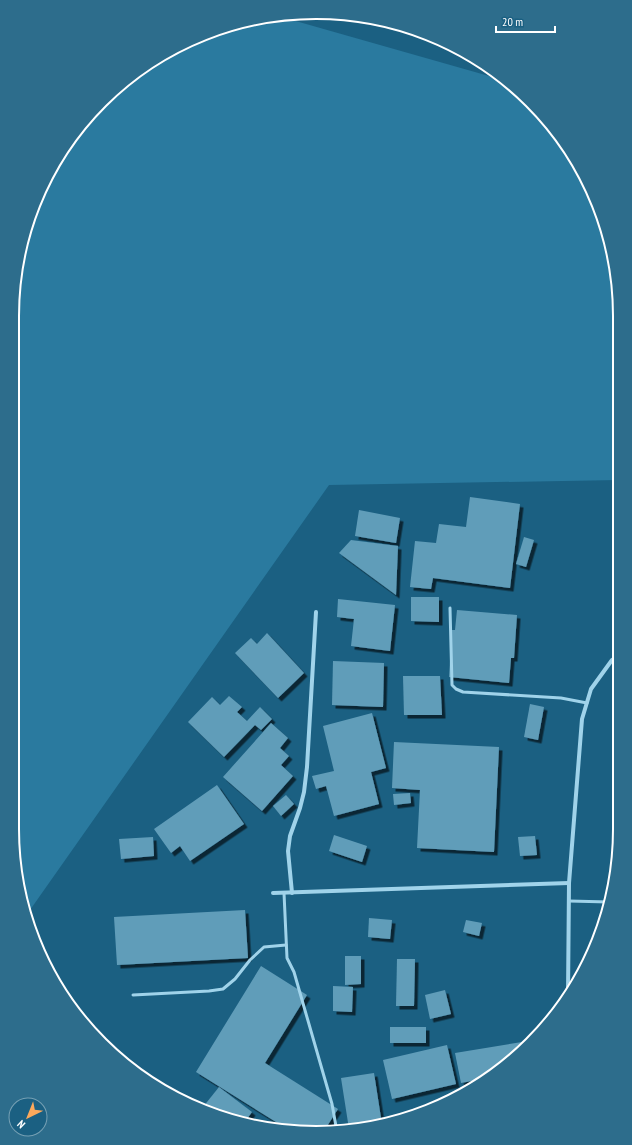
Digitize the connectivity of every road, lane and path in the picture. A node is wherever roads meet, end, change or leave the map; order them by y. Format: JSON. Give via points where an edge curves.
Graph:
{"nodes":[{"id":1,"x":450,"y":608,"type":"dead end"},
{"id":2,"x":316,"y":612,"type":"dead end"},
{"id":3,"x":613,"y":659,"type":"edge"},
{"id":4,"x":587,"y":703,"type":"junction"},
{"id":5,"x":569,"y":883,"type":"junction"},
{"id":6,"x":273,"y":893,"type":"dead end"},
{"id":7,"x":284,"y":893,"type":"junction"},
{"id":8,"x":292,"y":893,"type":"junction"},
{"id":9,"x":569,"y":901,"type":"junction"},
{"id":10,"x":604,"y":902,"type":"edge"},
{"id":11,"x":286,"y":945,"type":"junction"},
{"id":12,"x":568,"y":986,"type":"edge"},
{"id":13,"x":133,"y":995,"type":"dead end"},
{"id":14,"x":336,"y":1125,"type":"edge"}],
"edges":[{"from":1,"to":4,"type":"lane","via":[[452,685],[456,690],[561,698]]},
{"from":2,"to":8,"type":"street","via":[[304,792],[288,851]]},
{"from":3,"to":4,"type":"street","via":[[591,689]]},
{"from":4,"to":5,"type":"street","via":[[582,719]]},
{"from":5,"to":8,"type":"street"},
{"from":5,"to":9,"type":"street"},
{"from":6,"to":7,"type":"street"},
{"from":7,"to":8,"type":"street"},
{"from":7,"to":11,"type":"lane"},
{"from":9,"to":10,"type":"lane"},
{"from":9,"to":12,"type":"street"},
{"from":11,"to":13,"type":"lane","via":[[264,947],[236,979],[223,989]]},
{"from":11,"to":14,"type":"lane","via":[[287,958],[294,972]]}]}
